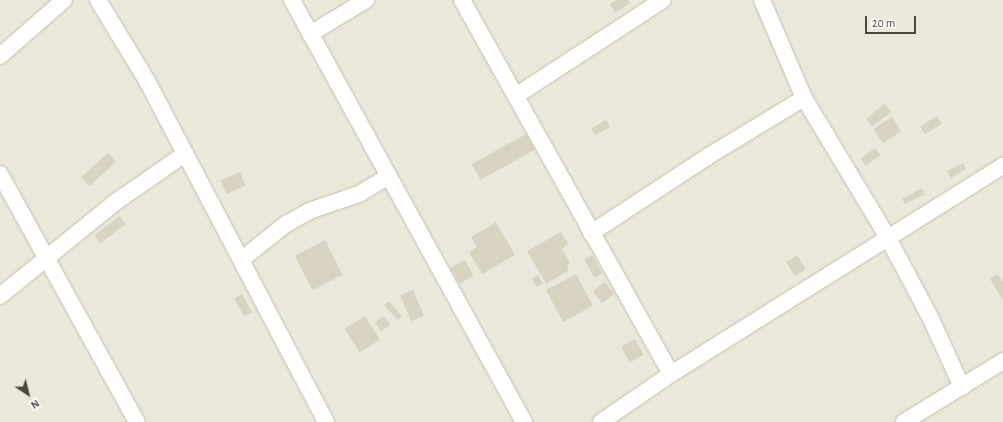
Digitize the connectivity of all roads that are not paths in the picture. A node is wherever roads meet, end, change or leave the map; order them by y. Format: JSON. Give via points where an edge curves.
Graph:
{"nodes":[{"id":1,"x":64,"y":0,"type":"edge"},
{"id":2,"x":98,"y":0,"type":"edge"},
{"id":3,"x":292,"y":0,"type":"edge"},
{"id":4,"x":366,"y":0,"type":"edge"},
{"id":5,"x":462,"y":0,"type":"edge"},
{"id":6,"x":663,"y":0,"type":"edge"},
{"id":7,"x":762,"y":0,"type":"edge"},
{"id":8,"x":310,"y":34,"type":"junction"},
{"id":9,"x":0,"y":56,"type":"edge"},
{"id":10,"x":517,"y":95,"type":"junction"},
{"id":11,"x":804,"y":98,"type":"junction"},
{"id":12,"x":185,"y":154,"type":"junction"},
{"id":13,"x":1003,"y":166,"type":"edge"},
{"id":14,"x":0,"y":174,"type":"edge"},
{"id":15,"x":389,"y":176,"type":"junction"},
{"id":16,"x":591,"y":233,"type":"junction"},
{"id":17,"x":888,"y":238,"type":"junction"},
{"id":18,"x":48,"y":259,"type":"junction"},
{"id":19,"x":241,"y":260,"type":"junction"},
{"id":20,"x":0,"y":296,"type":"edge"},
{"id":21,"x":1003,"y":361,"type":"edge"},
{"id":22,"x":671,"y":374,"type":"junction"},
{"id":23,"x":962,"y":387,"type":"junction"},
{"id":24,"x":134,"y":421,"type":"edge"},
{"id":25,"x":326,"y":422,"type":"edge"},
{"id":26,"x":524,"y":422,"type":"edge"},
{"id":27,"x":601,"y":422,"type":"edge"},
{"id":28,"x":904,"y":422,"type":"edge"}],
"edges":[{"from":1,"to":9,"type":"street"},
{"from":2,"to":12,"type":"street","via":[[147,81]]},
{"from":3,"to":8,"type":"street"},
{"from":4,"to":8,"type":"street"},
{"from":5,"to":10,"type":"street"},
{"from":6,"to":10,"type":"street"},
{"from":7,"to":11,"type":"street"},
{"from":8,"to":15,"type":"street"},
{"from":10,"to":16,"type":"street"},
{"from":11,"to":16,"type":"street","via":[[719,149]]},
{"from":11,"to":17,"type":"street"},
{"from":12,"to":18,"type":"street","via":[[117,201]]},
{"from":12,"to":19,"type":"street"},
{"from":13,"to":17,"type":"street"},
{"from":14,"to":18,"type":"street"},
{"from":15,"to":19,"type":"street","via":[[359,194],[309,210],[286,224]]},
{"from":15,"to":26,"type":"street"},
{"from":16,"to":22,"type":"street"},
{"from":17,"to":22,"type":"street"},
{"from":17,"to":23,"type":"street","via":[[931,319]]},
{"from":18,"to":20,"type":"street"},
{"from":18,"to":24,"type":"street"},
{"from":19,"to":25,"type":"street"},
{"from":21,"to":23,"type":"street"},
{"from":22,"to":27,"type":"street"},
{"from":23,"to":28,"type":"street"}]}
